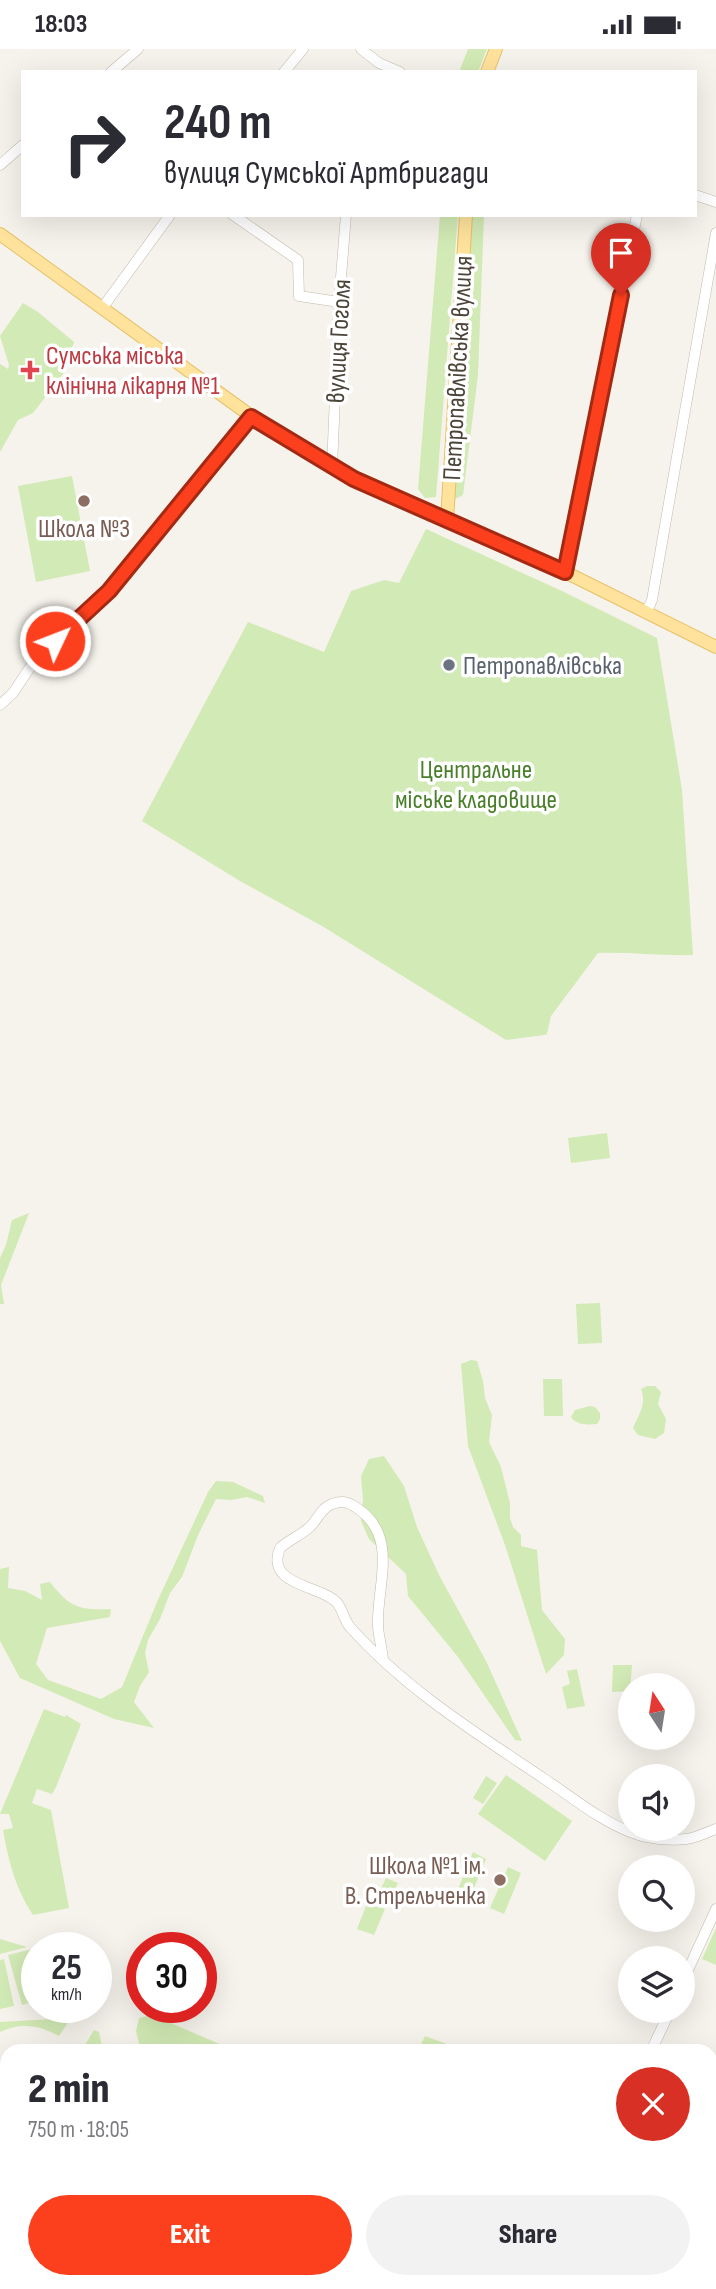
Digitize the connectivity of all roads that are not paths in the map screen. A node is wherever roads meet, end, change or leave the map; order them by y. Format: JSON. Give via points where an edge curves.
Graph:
{"nodes":[{"id":1,"x":138,"y":49,"type":"edge"},
{"id":2,"x":303,"y":49,"type":"edge"},
{"id":3,"x":361,"y":49,"type":"edge"},
{"id":4,"x":496,"y":49,"type":"edge"},
{"id":5,"x":113,"y":70,"type":"edge"},
{"id":6,"x":286,"y":70,"type":"edge"},
{"id":7,"x":394,"y":70,"type":"edge"},
{"id":8,"x":488,"y":70,"type":"edge"},
{"id":9,"x":21,"y":147,"type":"edge"},
{"id":10,"x":0,"y":165,"type":"edge"},
{"id":11,"x":697,"y":196,"type":"edge"},
{"id":12,"x":716,"y":202,"type":"edge"},
{"id":13,"x":169,"y":217,"type":"edge"},
{"id":14,"x":236,"y":217,"type":"edge"},
{"id":15,"x":346,"y":217,"type":"edge"},
{"id":16,"x":466,"y":217,"type":"edge"},
{"id":17,"x":637,"y":217,"type":"edge"},
{"id":18,"x":716,"y":233,"type":"edge"},
{"id":19,"x":0,"y":234,"type":"edge"},
{"id":20,"x":339,"y":302,"type":"junction"},
{"id":21,"x":103,"y":306,"type":"junction"},
{"id":22,"x":251,"y":417,"type":"junction"},
{"id":23,"x":332,"y":467,"type":"junction"},
{"id":24,"x":447,"y":520,"type":"junction"},
{"id":25,"x":565,"y":572,"type":"junction"},
{"id":26,"x":647,"y":611,"type":"junction"},
{"id":27,"x":716,"y":647,"type":"edge"},
{"id":28,"x":0,"y":705,"type":"edge"},
{"id":29,"x":383,"y":1659,"type":"junction"},
{"id":30,"x":716,"y":1829,"type":"edge"},
{"id":31,"x":716,"y":1909,"type":"edge"},
{"id":32,"x":695,"y":1955,"type":"edge"},
{"id":33,"x":664,"y":2023,"type":"edge"},
{"id":34,"x":654,"y":2044,"type":"edge"}],
"edges":[{"from":1,"to":5,"type":"street"},
{"from":2,"to":6,"type":"street"},
{"from":3,"to":7,"type":"street"},
{"from":4,"to":8,"type":"main road"},
{"from":9,"to":10,"type":"street"},
{"from":11,"to":12,"type":"street"},
{"from":13,"to":21,"type":"street"},
{"from":14,"to":20,"type":"street","via":[[298,260],[299,296]]},
{"from":15,"to":20,"type":"street","name":"вулиця Гоголя"},
{"from":16,"to":24,"type":"main road","name":"Петропавлівська вулиця"},
{"from":17,"to":25,"type":"street"},
{"from":18,"to":26,"type":"street"},
{"from":19,"to":21,"type":"main road"},
{"from":20,"to":23,"type":"street","name":"вулиця Гоголя"},
{"from":21,"to":22,"type":"main road"},
{"from":22,"to":23,"type":"main road"},
{"from":22,"to":28,"type":"street","via":[[109,591],[35,660]]},
{"from":23,"to":24,"type":"main road"},
{"from":24,"to":25,"type":"main road"},
{"from":25,"to":26,"type":"main road"},
{"from":26,"to":27,"type":"main road"},
{"from":29,"to":29,"type":"street","via":[[378,1626],[384,1563],[381,1545],[373,1524],[362,1512],[348,1502],[332,1504],[309,1528],[279,1548],[279,1565],[289,1579],[337,1602],[348,1625]]},
{"from":29,"to":30,"type":"street","via":[[425,1695],[604,1820],[636,1835],[655,1837],[686,1839]]},
{"from":31,"to":32,"type":"street"},
{"from":33,"to":34,"type":"street"}]}
